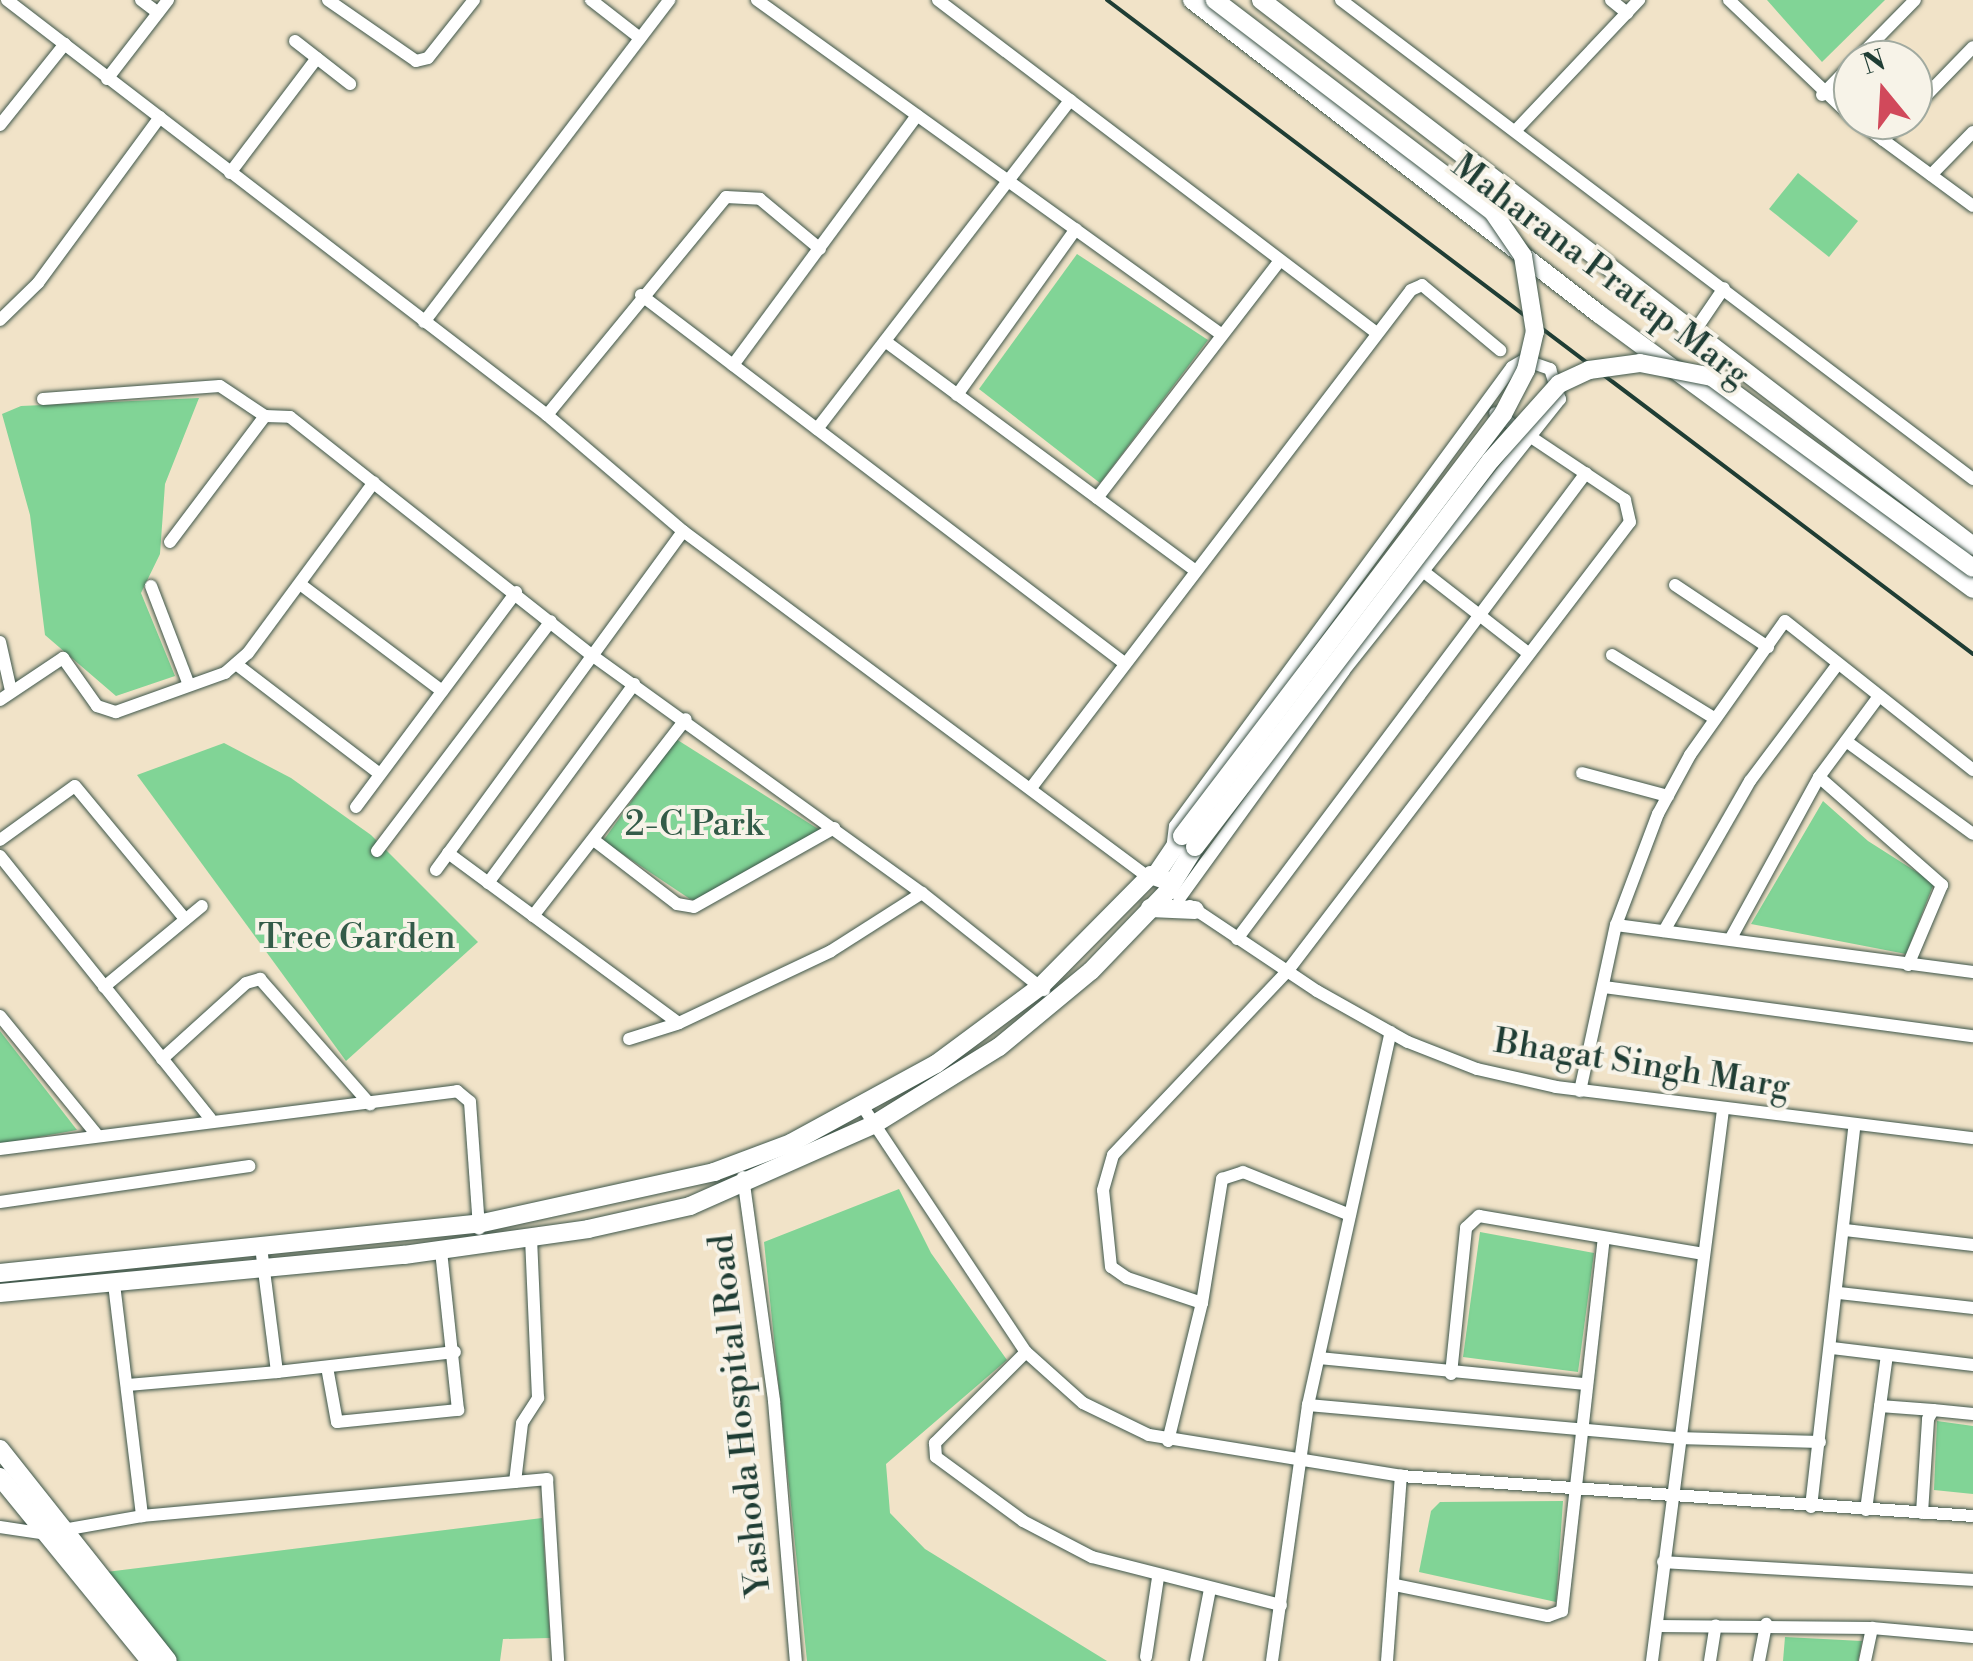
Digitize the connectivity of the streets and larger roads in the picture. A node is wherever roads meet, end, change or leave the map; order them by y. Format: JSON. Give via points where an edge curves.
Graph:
{"nodes":[{"id":1,"x":7,"y":0,"type":"edge"},
{"id":2,"x":140,"y":0,"type":"edge"},
{"id":3,"x":168,"y":0,"type":"edge"},
{"id":4,"x":328,"y":0,"type":"edge"},
{"id":5,"x":474,"y":0,"type":"edge"},
{"id":6,"x":591,"y":0,"type":"edge"},
{"id":7,"x":669,"y":0,"type":"edge"},
{"id":8,"x":757,"y":0,"type":"edge"},
{"id":9,"x":938,"y":0,"type":"edge"},
{"id":10,"x":1192,"y":0,"type":"edge"},
{"id":11,"x":1216,"y":0,"type":"edge"},
{"id":12,"x":1261,"y":0,"type":"edge"},
{"id":13,"x":1342,"y":0,"type":"edge"},
{"id":14,"x":1611,"y":0,"type":"edge"},
{"id":15,"x":1639,"y":0,"type":"edge"},
{"id":16,"x":1728,"y":0,"type":"edge"},
{"id":17,"x":1914,"y":0,"type":"edge"},
{"id":18,"x":1627,"y":12,"type":"junction"},
{"id":19,"x":158,"y":13,"type":"junction"},
{"id":20,"x":640,"y":38,"type":"junction"},
{"id":21,"x":1875,"y":40,"type":"edge"},
{"id":22,"x":296,"y":41,"type":"dead end"},
{"id":23,"x":65,"y":44,"type":"junction"},
{"id":24,"x":1973,"y":47,"type":"edge"},
{"id":25,"x":317,"y":58,"type":"junction"},
{"id":26,"x":107,"y":79,"type":"junction"},
{"id":27,"x":350,"y":84,"type":"dead end"},
{"id":28,"x":1833,"y":84,"type":"edge"},
{"id":29,"x":1933,"y":88,"type":"edge"},
{"id":30,"x":1822,"y":95,"type":"junction"},
{"id":31,"x":1070,"y":100,"type":"junction"},
{"id":32,"x":1833,"y":103,"type":"edge"},
{"id":33,"x":917,"y":115,"type":"junction"},
{"id":34,"x":160,"y":118,"type":"junction"},
{"id":35,"x":0,"y":125,"type":"edge"},
{"id":36,"x":1517,"y":129,"type":"junction"},
{"id":37,"x":1973,"y":132,"type":"edge"},
{"id":38,"x":1883,"y":140,"type":"edge"},
{"id":39,"x":230,"y":173,"type":"junction"},
{"id":40,"x":1931,"y":175,"type":"junction"},
{"id":41,"x":1008,"y":181,"type":"junction"},
{"id":42,"x":1973,"y":206,"type":"edge"},
{"id":43,"x":1076,"y":230,"type":"junction"},
{"id":44,"x":820,"y":249,"type":"junction"},
{"id":45,"x":1280,"y":260,"type":"junction"},
{"id":46,"x":1724,"y":288,"type":"junction"},
{"id":47,"x":641,"y":295,"type":"junction"},
{"id":48,"x":0,"y":320,"type":"edge"},
{"id":49,"x":424,"y":322,"type":"junction"},
{"id":50,"x":1374,"y":331,"type":"junction"},
{"id":51,"x":1694,"y":332,"type":"junction"},
{"id":52,"x":1222,"y":335,"type":"junction"},
{"id":53,"x":885,"y":341,"type":"junction"},
{"id":54,"x":1500,"y":350,"type":"dead end"},
{"id":55,"x":1728,"y":358,"type":"junction"},
{"id":56,"x":733,"y":365,"type":"junction"},
{"id":57,"x":1705,"y":391,"type":"junction"},
{"id":58,"x":958,"y":394,"type":"junction"},
{"id":59,"x":43,"y":399,"type":"dead end"},
{"id":60,"x":1488,"y":408,"type":"junction"},
{"id":61,"x":547,"y":415,"type":"junction"},
{"id":62,"x":265,"y":416,"type":"junction"},
{"id":63,"x":817,"y":429,"type":"junction"},
{"id":64,"x":1531,"y":436,"type":"junction"},
{"id":65,"x":1586,"y":473,"type":"junction"},
{"id":66,"x":1973,"y":479,"type":"edge"},
{"id":67,"x":374,"y":482,"type":"junction"},
{"id":68,"x":1098,"y":498,"type":"junction"},
{"id":69,"x":683,"y":530,"type":"junction"},
{"id":70,"x":170,"y":542,"type":"dead end"},
{"id":71,"x":1973,"y":546,"type":"edge"},
{"id":72,"x":1973,"y":568,"type":"edge"},
{"id":73,"x":1194,"y":570,"type":"junction"},
{"id":74,"x":1424,"y":572,"type":"junction"},
{"id":75,"x":300,"y":584,"type":"junction"},
{"id":76,"x":151,"y":586,"type":"dead end"},
{"id":77,"x":1675,"y":586,"type":"dead end"},
{"id":78,"x":1973,"y":589,"type":"edge"},
{"id":79,"x":516,"y":592,"type":"junction"},
{"id":80,"x":1484,"y":617,"type":"junction"},
{"id":81,"x":550,"y":620,"type":"junction"},
{"id":82,"x":0,"y":642,"type":"edge"},
{"id":83,"x":1768,"y":647,"type":"junction"},
{"id":84,"x":1528,"y":654,"type":"junction"},
{"id":85,"x":1612,"y":655,"type":"dead end"},
{"id":86,"x":593,"y":656,"type":"junction"},
{"id":87,"x":1124,"y":662,"type":"junction"},
{"id":88,"x":236,"y":664,"type":"junction"},
{"id":89,"x":1838,"y":664,"type":"junction"},
{"id":90,"x":634,"y":684,"type":"junction"},
{"id":91,"x":189,"y":685,"type":"junction"},
{"id":92,"x":442,"y":691,"type":"junction"},
{"id":93,"x":5,"y":696,"type":"edge"},
{"id":94,"x":1877,"y":698,"type":"junction"},
{"id":95,"x":1714,"y":718,"type":"junction"},
{"id":96,"x":686,"y":720,"type":"junction"},
{"id":97,"x":1846,"y":741,"type":"junction"},
{"id":98,"x":1973,"y":770,"type":"edge"},
{"id":99,"x":1582,"y":773,"type":"dead end"},
{"id":100,"x":380,"y":774,"type":"junction"},
{"id":101,"x":1819,"y":778,"type":"junction"},
{"id":102,"x":1031,"y":788,"type":"junction"},
{"id":103,"x":1668,"y":796,"type":"junction"},
{"id":104,"x":356,"y":808,"type":"dead end"},
{"id":105,"x":834,"y":828,"type":"junction"},
{"id":106,"x":1973,"y":834,"type":"edge"},
{"id":107,"x":0,"y":840,"type":"edge"},
{"id":108,"x":595,"y":841,"type":"junction"},
{"id":109,"x":1183,"y":844,"type":"junction"},
{"id":110,"x":377,"y":851,"type":"dead end"},
{"id":111,"x":448,"y":853,"type":"junction"},
{"id":112,"x":0,"y":856,"type":"edge"},
{"id":113,"x":436,"y":870,"type":"dead end"},
{"id":114,"x":488,"y":882,"type":"junction"},
{"id":115,"x":1170,"y":889,"type":"junction"},
{"id":116,"x":922,"y":892,"type":"junction"},
{"id":117,"x":202,"y":906,"type":"dead end"},
{"id":118,"x":1150,"y":908,"type":"junction"},
{"id":119,"x":533,"y":916,"type":"junction"},
{"id":120,"x":185,"y":919,"type":"junction"},
{"id":121,"x":1616,"y":925,"type":"junction"},
{"id":122,"x":1664,"y":930,"type":"junction"},
{"id":123,"x":1731,"y":938,"type":"junction"},
{"id":124,"x":1238,"y":939,"type":"junction"},
{"id":125,"x":1908,"y":965,"type":"junction"},
{"id":126,"x":1973,"y":972,"type":"edge"},
{"id":127,"x":1286,"y":973,"type":"junction"},
{"id":128,"x":104,"y":986,"type":"junction"},
{"id":129,"x":1041,"y":986,"type":"junction"},
{"id":130,"x":1604,"y":987,"type":"junction"},
{"id":131,"x":1056,"y":1003,"type":"junction"},
{"id":132,"x":0,"y":1016,"type":"edge"},
{"id":133,"x":680,"y":1023,"type":"junction"},
{"id":134,"x":1391,"y":1032,"type":"junction"},
{"id":135,"x":1973,"y":1036,"type":"edge"},
{"id":136,"x":629,"y":1039,"type":"dead end"},
{"id":137,"x":162,"y":1059,"type":"junction"},
{"id":138,"x":1580,"y":1090,"type":"junction"},
{"id":139,"x":370,"y":1104,"type":"junction"},
{"id":140,"x":863,"y":1107,"type":"junction"},
{"id":141,"x":1723,"y":1110,"type":"junction"},
{"id":142,"x":210,"y":1118,"type":"junction"},
{"id":143,"x":873,"y":1124,"type":"junction"},
{"id":144,"x":1854,"y":1129,"type":"junction"},
{"id":145,"x":98,"y":1136,"type":"junction"},
{"id":146,"x":1973,"y":1138,"type":"edge"},
{"id":147,"x":0,"y":1150,"type":"edge"},
{"id":148,"x":738,"y":1164,"type":"junction"},
{"id":149,"x":249,"y":1166,"type":"dead end"},
{"id":150,"x":746,"y":1184,"type":"junction"},
{"id":151,"x":0,"y":1202,"type":"edge"},
{"id":152,"x":1350,"y":1216,"type":"junction"},
{"id":153,"x":478,"y":1224,"type":"junction"},
{"id":154,"x":1845,"y":1230,"type":"junction"},
{"id":155,"x":530,"y":1236,"type":"junction"},
{"id":156,"x":1604,"y":1239,"type":"junction"},
{"id":157,"x":481,"y":1244,"type":"junction"},
{"id":158,"x":1973,"y":1245,"type":"edge"},
{"id":159,"x":261,"y":1247,"type":"junction"},
{"id":160,"x":441,"y":1250,"type":"junction"},
{"id":161,"x":1704,"y":1254,"type":"junction"},
{"id":162,"x":264,"y":1267,"type":"junction"},
{"id":163,"x":0,"y":1273,"type":"edge"},
{"id":164,"x":114,"y":1284,"type":"junction"},
{"id":165,"x":1839,"y":1293,"type":"junction"},
{"id":166,"x":0,"y":1294,"type":"edge"},
{"id":167,"x":1202,"y":1303,"type":"junction"},
{"id":168,"x":1973,"y":1308,"type":"edge"},
{"id":169,"x":1832,"y":1348,"type":"junction"},
{"id":170,"x":455,"y":1352,"type":"junction"},
{"id":171,"x":1026,"y":1352,"type":"junction"},
{"id":172,"x":1887,"y":1355,"type":"junction"},
{"id":173,"x":1319,"y":1358,"type":"junction"},
{"id":174,"x":1973,"y":1365,"type":"edge"},
{"id":175,"x":328,"y":1367,"type":"junction"},
{"id":176,"x":277,"y":1372,"type":"junction"},
{"id":177,"x":1451,"y":1374,"type":"junction"},
{"id":178,"x":128,"y":1384,"type":"junction"},
{"id":179,"x":1586,"y":1384,"type":"junction"},
{"id":180,"x":1308,"y":1405,"type":"junction"},
{"id":181,"x":1880,"y":1406,"type":"junction"},
{"id":182,"x":1933,"y":1410,"type":"junction"},
{"id":183,"x":1973,"y":1414,"type":"edge"},
{"id":184,"x":1582,"y":1430,"type":"junction"},
{"id":185,"x":1677,"y":1438,"type":"junction"},
{"id":186,"x":1168,"y":1442,"type":"junction"},
{"id":187,"x":1820,"y":1442,"type":"junction"},
{"id":188,"x":0,"y":1449,"type":"edge"},
{"id":189,"x":1298,"y":1464,"type":"junction"},
{"id":190,"x":1402,"y":1476,"type":"junction"},
{"id":191,"x":0,"y":1477,"type":"edge"},
{"id":192,"x":515,"y":1482,"type":"junction"},
{"id":193,"x":1576,"y":1491,"type":"junction"},
{"id":194,"x":1669,"y":1496,"type":"junction"},
{"id":195,"x":1811,"y":1507,"type":"junction"},
{"id":196,"x":1866,"y":1510,"type":"junction"},
{"id":197,"x":1922,"y":1513,"type":"junction"},
{"id":198,"x":142,"y":1516,"type":"junction"},
{"id":199,"x":1973,"y":1516,"type":"edge"},
{"id":200,"x":0,"y":1527,"type":"edge"},
{"id":201,"x":55,"y":1532,"type":"junction"},
{"id":202,"x":1663,"y":1562,"type":"junction"},
{"id":203,"x":1158,"y":1578,"type":"junction"},
{"id":204,"x":1973,"y":1580,"type":"edge"},
{"id":205,"x":1395,"y":1585,"type":"junction"},
{"id":206,"x":1210,"y":1589,"type":"junction"},
{"id":207,"x":1281,"y":1605,"type":"junction"},
{"id":208,"x":1766,"y":1624,"type":"junction"},
{"id":209,"x":1716,"y":1625,"type":"junction"},
{"id":210,"x":1657,"y":1626,"type":"junction"},
{"id":211,"x":1872,"y":1628,"type":"junction"},
{"id":212,"x":1973,"y":1637,"type":"edge"},
{"id":213,"x":1146,"y":1657,"type":"dead end"},
{"id":214,"x":150,"y":1661,"type":"edge"},
{"id":215,"x":168,"y":1661,"type":"edge"},
{"id":216,"x":558,"y":1661,"type":"edge"},
{"id":217,"x":796,"y":1661,"type":"edge"},
{"id":218,"x":1196,"y":1661,"type":"edge"},
{"id":219,"x":1272,"y":1661,"type":"edge"},
{"id":220,"x":1387,"y":1661,"type":"edge"},
{"id":221,"x":1652,"y":1661,"type":"edge"},
{"id":222,"x":1710,"y":1661,"type":"edge"},
{"id":223,"x":1760,"y":1661,"type":"edge"},
{"id":224,"x":1865,"y":1661,"type":"edge"}],
"edges":[{"from":1,"to":23,"type":"street","name":"Bhagat Singh Marg"},
{"from":2,"to":19,"type":"street"},
{"from":3,"to":19,"type":"street"},
{"from":4,"to":5,"type":"street","via":[[416,61],[428,58]]},
{"from":6,"to":20,"type":"street"},
{"from":7,"to":20,"type":"street"},
{"from":8,"to":33,"type":"street"},
{"from":9,"to":31,"type":"street"},
{"from":10,"to":57,"type":"street","name":"Maharana Pratap Marg"},
{"from":11,"to":109,"type":"street","bridge":true,"via":[[1493,212],[1523,256],[1535,332],[1526,370],[1502,414]]},
{"from":12,"to":51,"type":"street","name":"Maharana Pratap Marg"},
{"from":13,"to":36,"type":"street"},
{"from":14,"to":18,"type":"street"},
{"from":15,"to":18,"type":"street"},
{"from":16,"to":30,"type":"street"},
{"from":17,"to":21,"type":"street"},
{"from":18,"to":36,"type":"street"},
{"from":19,"to":26,"type":"street"},
{"from":20,"to":49,"type":"street"},
{"from":22,"to":25,"type":"street"},
{"from":23,"to":26,"type":"street","name":"Bhagat Singh Marg"},
{"from":23,"to":35,"type":"street"},
{"from":24,"to":29,"type":"street"},
{"from":25,"to":27,"type":"street"},
{"from":25,"to":39,"type":"street"},
{"from":26,"to":34,"type":"street","name":"Bhagat Singh Marg"},
{"from":28,"to":30,"type":"street"},
{"from":30,"to":32,"type":"street"},
{"from":31,"to":41,"type":"street"},
{"from":31,"to":45,"type":"street"},
{"from":33,"to":41,"type":"street"},
{"from":33,"to":44,"type":"street"},
{"from":34,"to":39,"type":"street","name":"Bhagat Singh Marg"},
{"from":34,"to":48,"type":"street","via":[[38,283]]},
{"from":36,"to":46,"type":"street"},
{"from":37,"to":40,"type":"street"},
{"from":38,"to":40,"type":"street"},
{"from":39,"to":49,"type":"street","name":"Bhagat Singh Marg"},
{"from":40,"to":42,"type":"street"},
{"from":41,"to":43,"type":"street"},
{"from":41,"to":53,"type":"street"},
{"from":43,"to":52,"type":"street"},
{"from":43,"to":58,"type":"street"},
{"from":44,"to":47,"type":"street","via":[[760,199],[726,198]]},
{"from":44,"to":56,"type":"street"},
{"from":45,"to":50,"type":"street"},
{"from":45,"to":52,"type":"street"},
{"from":46,"to":51,"type":"street"},
{"from":46,"to":66,"type":"street"},
{"from":47,"to":56,"type":"street"},
{"from":47,"to":61,"type":"street"},
{"from":49,"to":61,"type":"street","name":"Bhagat Singh Marg"},
{"from":50,"to":54,"type":"street","via":[[1422,285]]},
{"from":50,"to":73,"type":"street"},
{"from":51,"to":55,"type":"street","name":"Maharana Pratap Marg"},
{"from":52,"to":68,"type":"street"},
{"from":53,"to":58,"type":"street"},
{"from":53,"to":63,"type":"street"},
{"from":55,"to":57,"type":"street"},
{"from":55,"to":71,"type":"street","name":"Maharana Pratap Marg"},
{"from":56,"to":63,"type":"street"},
{"from":57,"to":78,"type":"street","name":"Maharana Pratap Marg"},
{"from":58,"to":68,"type":"street"},
{"from":59,"to":62,"type":"street","via":[[220,386]]},
{"from":60,"to":64,"type":"street"},
{"from":60,"to":64,"type":"street","via":[[1516,362],[1550,369],[1560,399]]},
{"from":60,"to":109,"type":"street","via":[[1172,832]]},
{"from":61,"to":69,"type":"street","name":"Bhagat Singh Marg"},
{"from":62,"to":67,"type":"street","via":[[290,417]]},
{"from":62,"to":70,"type":"street"},
{"from":63,"to":87,"type":"street"},
{"from":64,"to":65,"type":"street"},
{"from":64,"to":74,"type":"street"},
{"from":65,"to":80,"type":"street"},
{"from":65,"to":84,"type":"street","via":[[1625,500],[1630,522]]},
{"from":67,"to":75,"type":"street"},
{"from":67,"to":79,"type":"street"},
{"from":68,"to":73,"type":"street"},
{"from":69,"to":86,"type":"street"},
{"from":69,"to":102,"type":"street","name":"Bhagat Singh Marg"},
{"from":72,"to":109,"type":"street","bridge":true,"via":[[1712,378],[1640,362],[1589,370],[1558,384],[1490,460]]},
{"from":73,"to":87,"type":"street"},
{"from":74,"to":80,"type":"street"},
{"from":74,"to":115,"type":"street"},
{"from":75,"to":88,"type":"street"},
{"from":75,"to":92,"type":"street"},
{"from":76,"to":91,"type":"street"},
{"from":77,"to":83,"type":"street"},
{"from":79,"to":81,"type":"street"},
{"from":79,"to":92,"type":"street"},
{"from":80,"to":84,"type":"street"},
{"from":80,"to":124,"type":"street"},
{"from":81,"to":86,"type":"street"},
{"from":81,"to":110,"type":"street"},
{"from":82,"to":93,"type":"street"},
{"from":83,"to":89,"type":"street","via":[[1785,622]]},
{"from":83,"to":95,"type":"street"},
{"from":84,"to":127,"type":"street"},
{"from":85,"to":95,"type":"street"},
{"from":86,"to":90,"type":"street"},
{"from":86,"to":111,"type":"street"},
{"from":87,"to":102,"type":"street"},
{"from":88,"to":91,"type":"street"},
{"from":88,"to":100,"type":"street"},
{"from":89,"to":94,"type":"street"},
{"from":89,"to":122,"type":"street","via":[[1750,782]]},
{"from":90,"to":96,"type":"street"},
{"from":90,"to":114,"type":"street"},
{"from":91,"to":93,"type":"street","via":[[107,710],[62,658]]},
{"from":92,"to":100,"type":"street"},
{"from":94,"to":97,"type":"street"},
{"from":94,"to":98,"type":"street"},
{"from":95,"to":103,"type":"street"},
{"from":96,"to":105,"type":"street"},
{"from":96,"to":108,"type":"street"},
{"from":97,"to":101,"type":"street"},
{"from":97,"to":106,"type":"street"},
{"from":99,"to":103,"type":"street"},
{"from":100,"to":104,"type":"street"},
{"from":101,"to":123,"type":"street"},
{"from":101,"to":125,"type":"street","via":[[1942,885]]},
{"from":102,"to":115,"type":"street","name":"Bhagat Singh Marg"},
{"from":103,"to":121,"type":"street"},
{"from":105,"to":108,"type":"street","via":[[694,907],[676,904]]},
{"from":105,"to":116,"type":"street"},
{"from":107,"to":120,"type":"street","via":[[75,786]]},
{"from":108,"to":119,"type":"street"},
{"from":109,"to":115,"type":"street"},
{"from":111,"to":113,"type":"street"},
{"from":111,"to":114,"type":"street"},
{"from":112,"to":128,"type":"street"},
{"from":114,"to":119,"type":"street"},
{"from":115,"to":118,"type":"street"},
{"from":115,"to":118,"type":"street"},
{"from":115,"to":124,"type":"street","name":"Bhagat Singh Marg"},
{"from":115,"to":129,"type":"street"},
{"from":116,"to":129,"type":"street"},
{"from":116,"to":133,"type":"street","via":[[830,951]]},
{"from":117,"to":120,"type":"street"},
{"from":118,"to":131,"type":"street"},
{"from":119,"to":133,"type":"street"},
{"from":120,"to":128,"type":"street"},
{"from":121,"to":122,"type":"street"},
{"from":121,"to":130,"type":"street"},
{"from":122,"to":123,"type":"street"},
{"from":123,"to":125,"type":"street"},
{"from":124,"to":127,"type":"street","name":"Bhagat Singh Marg"},
{"from":125,"to":126,"type":"street"},
{"from":127,"to":134,"type":"street","name":"Bhagat Singh Marg"},
{"from":127,"to":167,"type":"street","via":[[1121,1144],[1105,1170],[1111,1266]]},
{"from":128,"to":137,"type":"street"},
{"from":129,"to":131,"type":"street"},
{"from":129,"to":140,"type":"street","via":[[986,1030]]},
{"from":130,"to":135,"type":"street"},
{"from":130,"to":138,"type":"street"},
{"from":131,"to":143,"type":"street"},
{"from":132,"to":145,"type":"street"},
{"from":133,"to":136,"type":"street"},
{"from":134,"to":138,"type":"street","name":"Bhagat Singh Marg","via":[[1476,1068]]},
{"from":134,"to":152,"type":"street"},
{"from":137,"to":139,"type":"street","via":[[260,979]]},
{"from":137,"to":142,"type":"street"},
{"from":138,"to":141,"type":"street","name":"Bhagat Singh Marg"},
{"from":139,"to":142,"type":"street"},
{"from":139,"to":153,"type":"street","via":[[448,1091],[468,1096]]},
{"from":140,"to":143,"type":"street"},
{"from":140,"to":148,"type":"street"},
{"from":141,"to":144,"type":"street","name":"Bhagat Singh Marg"},
{"from":141,"to":161,"type":"street"},
{"from":142,"to":145,"type":"street"},
{"from":143,"to":150,"type":"street"},
{"from":143,"to":171,"type":"street"},
{"from":144,"to":146,"type":"street","name":"Bhagat Singh Marg"},
{"from":144,"to":154,"type":"street"},
{"from":145,"to":147,"type":"street"},
{"from":148,"to":150,"type":"street","name":"Yashoda Hospital Road"},
{"from":148,"to":153,"type":"street","via":[[603,1201]]},
{"from":149,"to":151,"type":"street"},
{"from":150,"to":155,"type":"street","via":[[690,1206]]},
{"from":150,"to":217,"type":"street","name":"Yashoda Hospital Road"},
{"from":152,"to":167,"type":"street","via":[[1243,1172],[1226,1174]]},
{"from":152,"to":173,"type":"street"},
{"from":153,"to":157,"type":"street"},
{"from":153,"to":159,"type":"street"},
{"from":154,"to":158,"type":"street"},
{"from":154,"to":165,"type":"street"},
{"from":155,"to":157,"type":"street"},
{"from":155,"to":192,"type":"street","via":[[538,1398],[522,1423]]},
{"from":156,"to":161,"type":"street"},
{"from":156,"to":177,"type":"street","via":[[1485,1216],[1470,1220]]},
{"from":156,"to":179,"type":"street"},
{"from":157,"to":160,"type":"street"},
{"from":159,"to":162,"type":"street"},
{"from":159,"to":163,"type":"street"},
{"from":160,"to":162,"type":"street"},
{"from":160,"to":170,"type":"street"},
{"from":161,"to":185,"type":"street"},
{"from":162,"to":164,"type":"street"},
{"from":162,"to":176,"type":"street"},
{"from":164,"to":166,"type":"street"},
{"from":164,"to":178,"type":"street"},
{"from":165,"to":168,"type":"street"},
{"from":165,"to":169,"type":"street"},
{"from":167,"to":186,"type":"street"},
{"from":169,"to":172,"type":"street"},
{"from":169,"to":187,"type":"street"},
{"from":170,"to":175,"type":"street"},
{"from":170,"to":175,"type":"street","via":[[460,1403],[450,1413],[337,1422]]},
{"from":171,"to":186,"type":"street","via":[[1083,1403]]},
{"from":171,"to":203,"type":"street","via":[[933,1452],[1055,1541]]},
{"from":172,"to":174,"type":"street"},
{"from":172,"to":181,"type":"street"},
{"from":173,"to":177,"type":"street"},
{"from":173,"to":180,"type":"street"},
{"from":175,"to":176,"type":"street"},
{"from":176,"to":178,"type":"street"},
{"from":177,"to":179,"type":"street"},
{"from":178,"to":198,"type":"street"},
{"from":179,"to":184,"type":"street"},
{"from":180,"to":184,"type":"street"},
{"from":180,"to":189,"type":"street"},
{"from":181,"to":182,"type":"street"},
{"from":181,"to":196,"type":"street"},
{"from":182,"to":183,"type":"street"},
{"from":182,"to":197,"type":"street"},
{"from":184,"to":185,"type":"street"},
{"from":184,"to":193,"type":"street"},
{"from":185,"to":187,"type":"street"},
{"from":185,"to":194,"type":"street"},
{"from":186,"to":189,"type":"street"},
{"from":187,"to":195,"type":"street"},
{"from":188,"to":201,"type":"street"},
{"from":189,"to":190,"type":"street"},
{"from":189,"to":207,"type":"street"},
{"from":190,"to":193,"type":"street"},
{"from":190,"to":205,"type":"street"},
{"from":191,"to":201,"type":"street"},
{"from":192,"to":198,"type":"street"},
{"from":192,"to":216,"type":"street","via":[[548,1479]]},
{"from":193,"to":194,"type":"street"},
{"from":193,"to":205,"type":"street","via":[[1562,1612],[1548,1616]]},
{"from":194,"to":195,"type":"street"},
{"from":194,"to":202,"type":"street"},
{"from":195,"to":196,"type":"street"},
{"from":196,"to":197,"type":"street"},
{"from":197,"to":199,"type":"street"},
{"from":198,"to":201,"type":"street"},
{"from":200,"to":201,"type":"street"},
{"from":201,"to":214,"type":"street"},
{"from":201,"to":215,"type":"street"},
{"from":202,"to":204,"type":"street"},
{"from":202,"to":210,"type":"street"},
{"from":203,"to":206,"type":"street"},
{"from":203,"to":213,"type":"street"},
{"from":205,"to":220,"type":"street"},
{"from":206,"to":207,"type":"street"},
{"from":206,"to":218,"type":"street"},
{"from":207,"to":219,"type":"street"},
{"from":208,"to":209,"type":"street"},
{"from":208,"to":211,"type":"street"},
{"from":208,"to":223,"type":"street"},
{"from":209,"to":210,"type":"street"},
{"from":209,"to":222,"type":"street"},
{"from":210,"to":221,"type":"street"},
{"from":211,"to":212,"type":"street"},
{"from":211,"to":224,"type":"street"}]}
